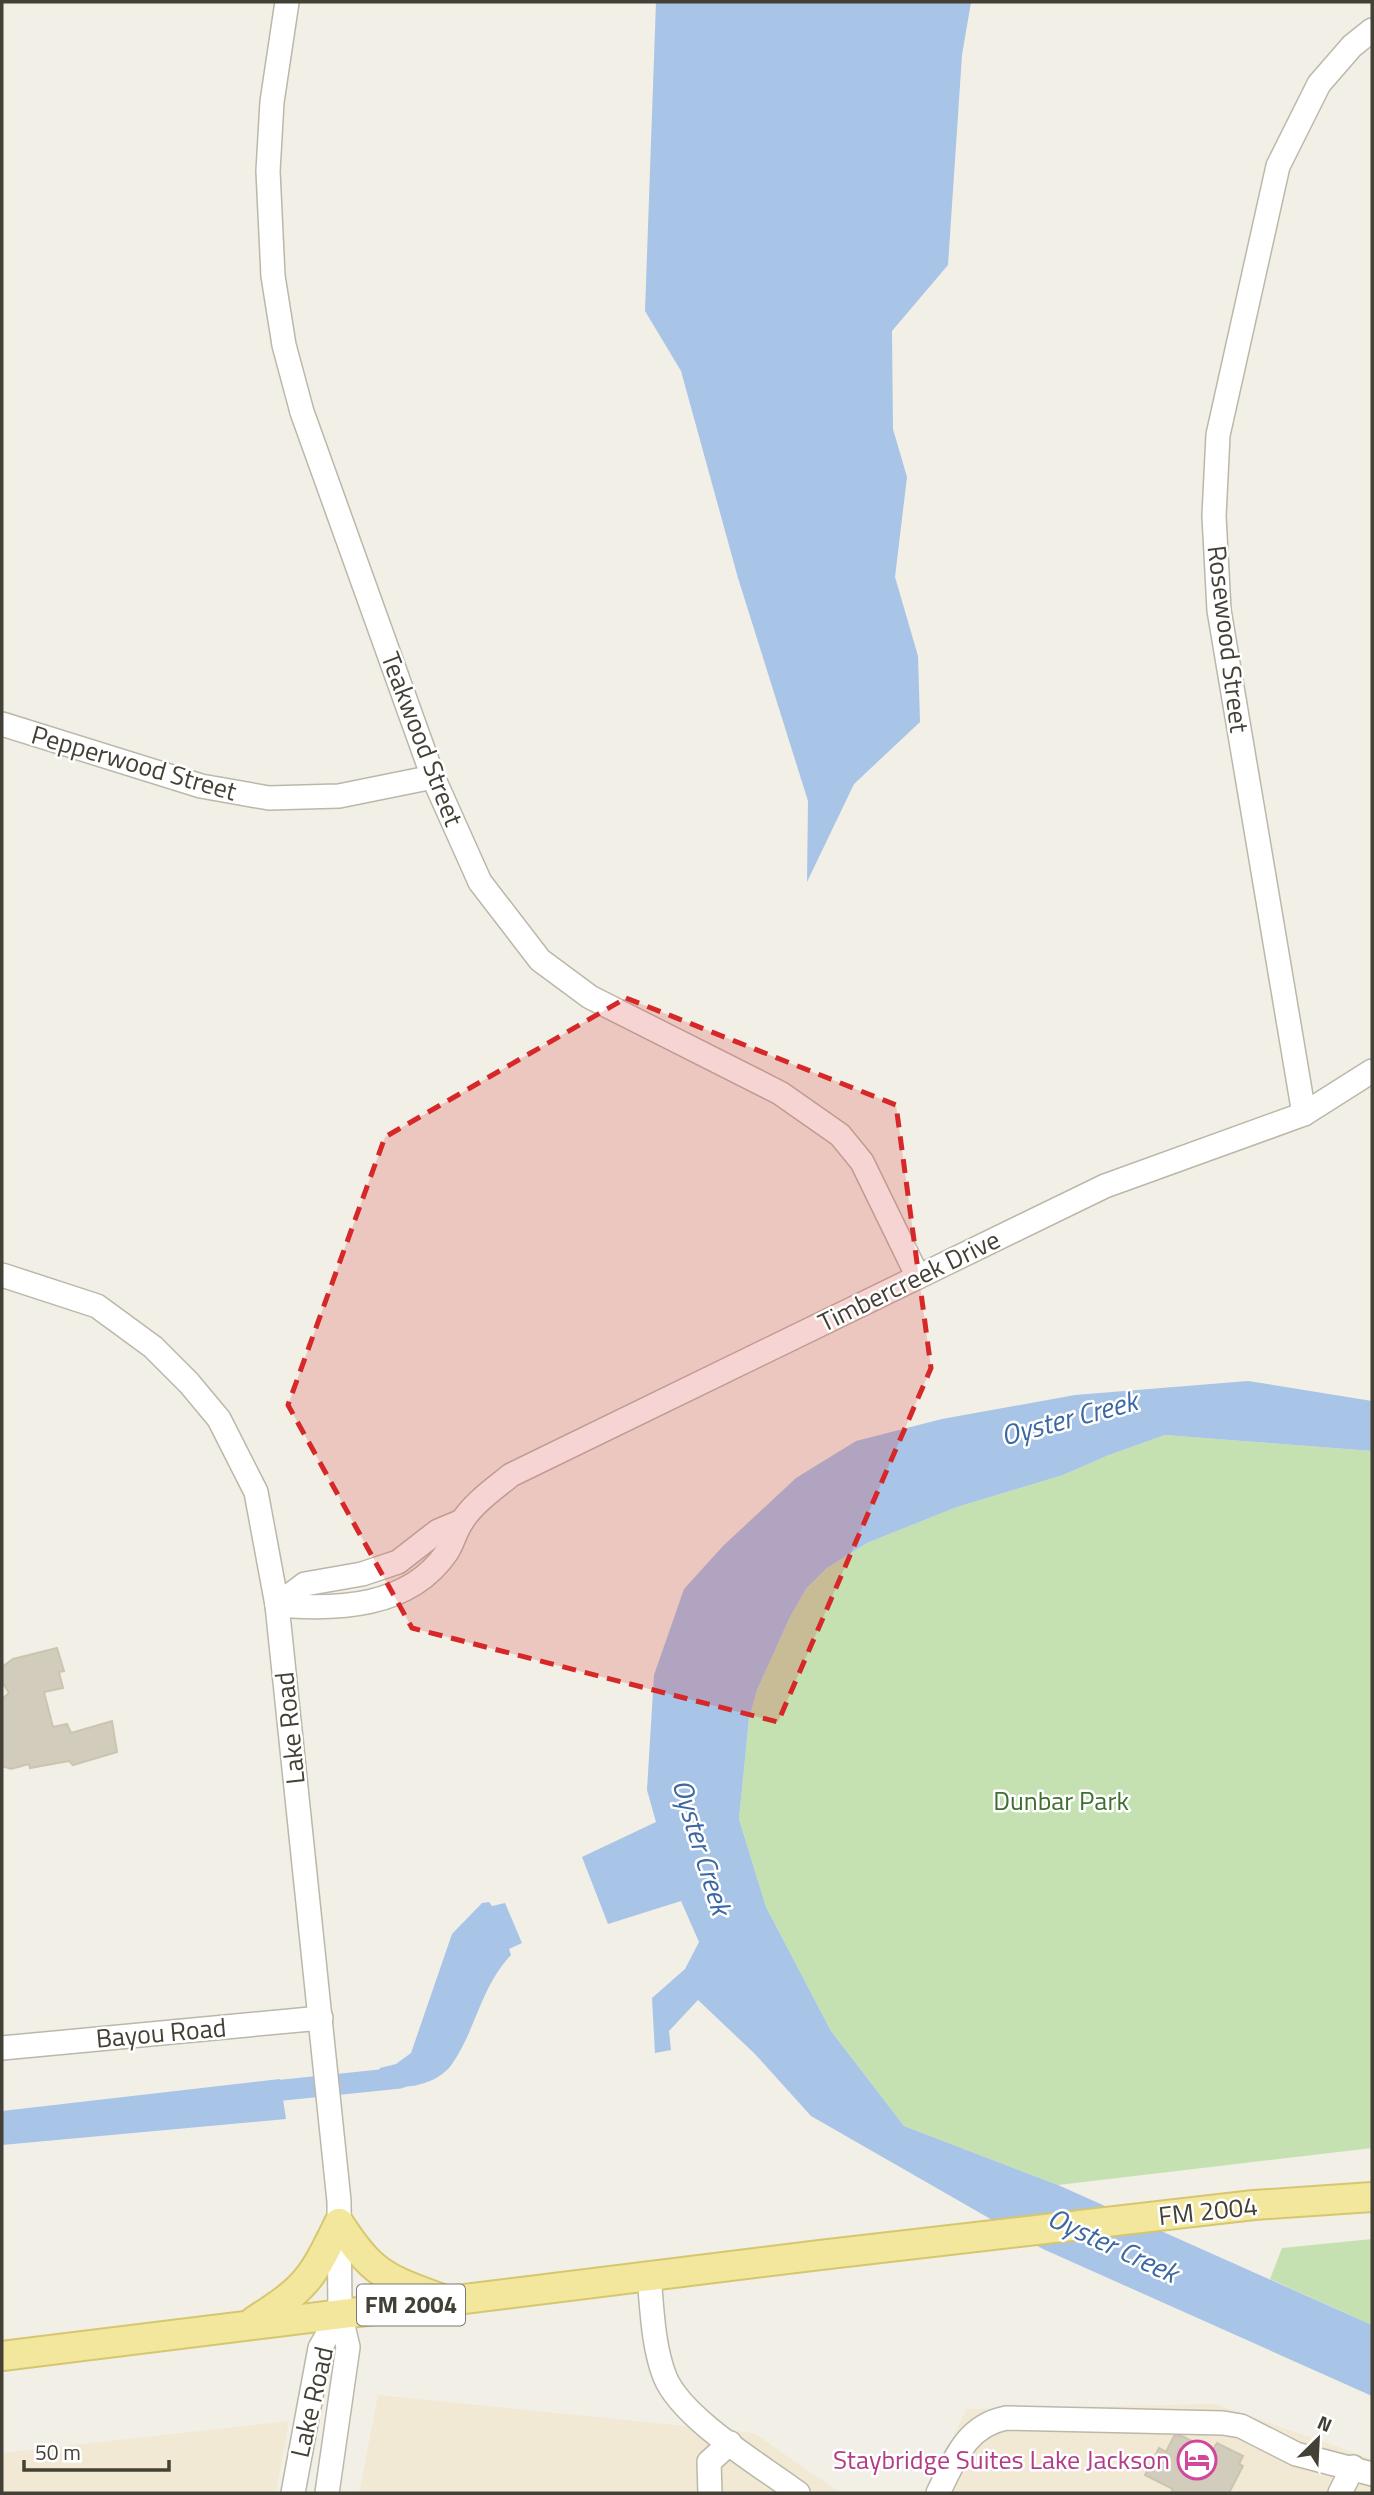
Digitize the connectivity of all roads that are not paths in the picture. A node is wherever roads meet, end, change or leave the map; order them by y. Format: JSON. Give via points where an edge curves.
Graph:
{"nodes":[{"id":1,"x":287,"y":2,"type":"edge"},
{"id":2,"x":1372,"y":30,"type":"edge"},
{"id":3,"x":2,"y":724,"type":"edge"},
{"id":4,"x":433,"y":777,"type":"junction"},
{"id":5,"x":1372,"y":1071,"type":"edge"},
{"id":6,"x":1304,"y":1114,"type":"junction"},
{"id":7,"x":2,"y":1275,"type":"edge"},
{"id":8,"x":918,"y":1277,"type":"junction"},
{"id":9,"x":277,"y":1605,"type":"junction"},
{"id":10,"x":321,"y":2018,"type":"junction"},
{"id":11,"x":2,"y":2048,"type":"edge"},
{"id":12,"x":1372,"y":2197,"type":"edge"},
{"id":13,"x":339,"y":2223,"type":"junction"},
{"id":14,"x":649,"y":2276,"type":"junction"},
{"id":15,"x":447,"y":2301,"type":"junction"},
{"id":16,"x":340,"y":2313,"type":"junction"},
{"id":17,"x":248,"y":2325,"type":"junction"},
{"id":18,"x":2,"y":2356,"type":"edge"},
{"id":19,"x":730,"y":2442,"type":"junction"},
{"id":20,"x":1362,"y":2470,"type":"edge"},
{"id":21,"x":787,"y":2490,"type":"edge"},
{"id":22,"x":293,"y":2493,"type":"edge"},
{"id":23,"x":327,"y":2493,"type":"edge"},
{"id":24,"x":710,"y":2493,"type":"edge"},
{"id":25,"x":938,"y":2493,"type":"edge"},
{"id":26,"x":1340,"y":2493,"type":"edge"}],
"edges":[{"from":1,"to":4,"type":"street","name":"Teakwood Street","via":[[272,102],[268,172],[273,276],[284,345],[302,412]]},
{"from":2,"to":6,"type":"street","name":"Rosewood Street","via":[[1319,84],[1278,166],[1218,435],[1214,516],[1219,610]]},
{"from":3,"to":4,"type":"street","name":"Pepperwood Street","via":[[201,786],[258,796],[339,796]]},
{"from":4,"to":8,"type":"street","name":"Teakwood Street","via":[[480,882],[540,960],[590,997],[780,1093],[840,1135],[862,1162]]},
{"from":5,"to":6,"type":"street","name":"Timbercreek Drive"},
{"from":6,"to":8,"type":"street","name":"Timbercreek Drive","via":[[1105,1186]]},
{"from":7,"to":9,"type":"street","name":"Lake Road","via":[[97,1306],[153,1347],[189,1382],[219,1419],[256,1492]]},
{"from":8,"to":9,"type":"street","name":"Timbercreek Drive","via":[[511,1475],[462,1521],[447,1551],[413,1586],[360,1604]]},
{"from":9,"to":10,"type":"street","name":"Lake Road"},
{"from":10,"to":11,"type":"street","name":"Bayou Road"},
{"from":10,"to":13,"type":"street","name":"Lake Road"},
{"from":12,"to":14,"type":"main road","name":"FM 2004","number":"FM 2004","via":[[1254,2205]]},
{"from":13,"to":15,"type":"main road","via":[[375,2270],[389,2280]]},
{"from":13,"to":16,"type":"street","name":"Lake Road"},
{"from":13,"to":17,"type":"main road","via":[[309,2281]]},
{"from":14,"to":15,"type":"main road","name":"FM 2004","number":"FM 2004"},
{"from":14,"to":19,"type":"street","via":[[666,2379],[696,2417]]},
{"from":15,"to":16,"type":"main road","name":"FM 2004","number":"FM 2004"},
{"from":16,"to":17,"type":"main road","name":"FM 2004","number":"FM 2004"},
{"from":16,"to":22,"type":"street","name":"Lake Road","via":[[320,2348]]},
{"from":16,"to":23,"type":"street","name":"Lake Road","via":[[348,2347]]},
{"from":17,"to":18,"type":"main road","name":"FM 2004","number":"FM 2004"},
{"from":19,"to":21,"type":"street"},
{"from":19,"to":24,"type":"street","via":[[709,2462]]},
{"from":20,"to":25,"type":"street","via":[[1296,2454],[1223,2423],[1006,2418],[969,2436]]},
{"from":20,"to":26,"type":"street"}]}
